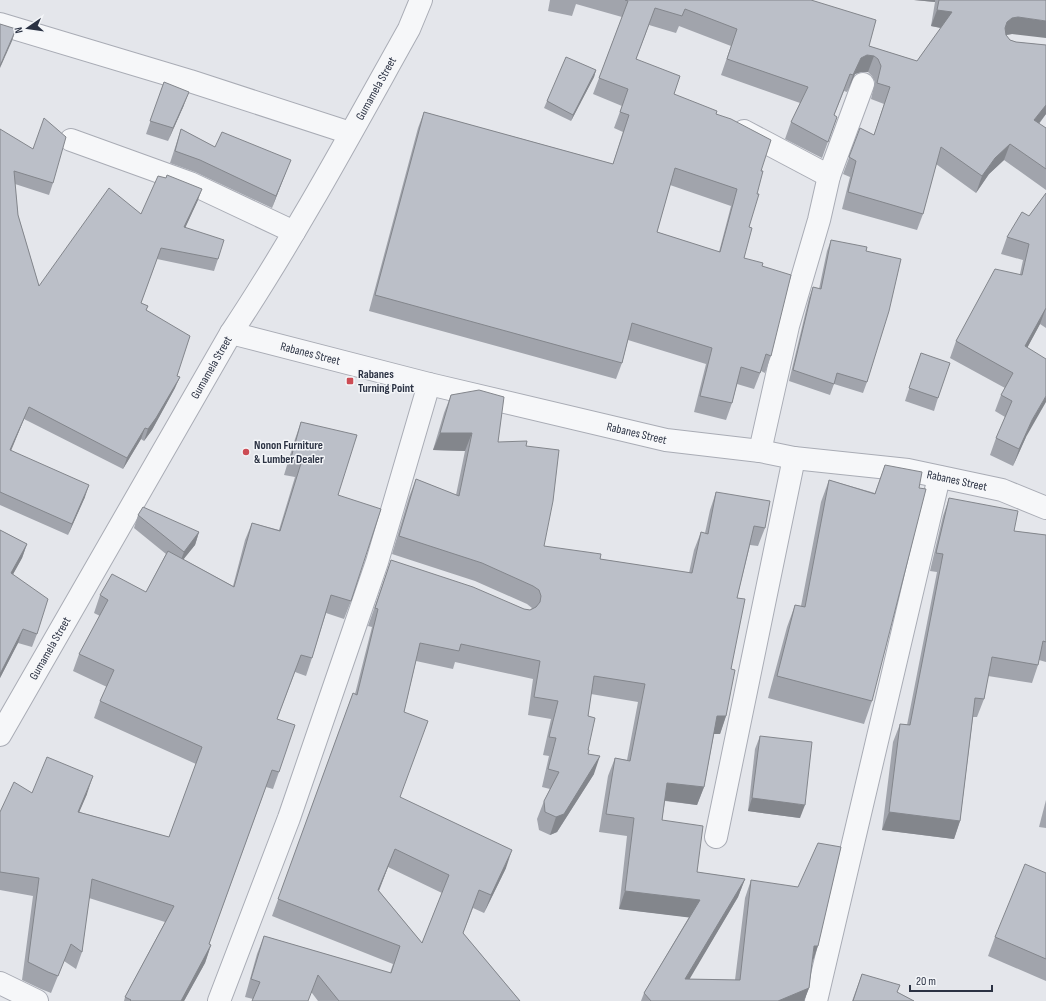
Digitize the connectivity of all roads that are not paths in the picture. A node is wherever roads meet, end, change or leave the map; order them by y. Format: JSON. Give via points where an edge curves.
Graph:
{"nodes":[{"id":1,"x":421,"y":0,"type":"edge"},
{"id":2,"x":0,"y":24,"type":"edge"},
{"id":3,"x":863,"y":84,"type":"dead end"},
{"id":4,"x":724,"y":120,"type":"edge"},
{"id":5,"x":350,"y":133,"type":"junction"},
{"id":6,"x":71,"y":140,"type":"dead end"},
{"id":7,"x":829,"y":176,"type":"junction"},
{"id":8,"x":294,"y":232,"type":"junction"},
{"id":9,"x":231,"y":333,"type":"junction"},
{"id":10,"x":429,"y":384,"type":"junction"},
{"id":11,"x":760,"y":450,"type":"junction"},
{"id":12,"x":794,"y":458,"type":"junction"},
{"id":13,"x":939,"y":476,"type":"junction"},
{"id":14,"x":1046,"y":508,"type":"edge"},
{"id":15,"x":377,"y":562,"type":"junction"},
{"id":16,"x":398,"y":568,"type":"edge"},
{"id":17,"x":0,"y":735,"type":"edge"},
{"id":18,"x":716,"y":837,"type":"dead end"},
{"id":19,"x":0,"y":983,"type":"edge"},
{"id":20,"x":37,"y":1001,"type":"edge"},
{"id":21,"x":219,"y":1001,"type":"edge"},
{"id":22,"x":816,"y":1001,"type":"edge"}],
"edges":[{"from":1,"to":5,"type":"street","name":"Gumamela Street","via":[[409,28]]},
{"from":2,"to":5,"type":"street","via":[[190,81]]},
{"from":3,"to":7,"type":"street"},
{"from":4,"to":7,"type":"street"},
{"from":5,"to":8,"type":"street","name":"Gumamela Street"},
{"from":6,"to":8,"type":"street","via":[[190,183]]},
{"from":7,"to":11,"type":"street","via":[[788,326]]},
{"from":8,"to":9,"type":"street","name":"Gumamela Street"},
{"from":9,"to":10,"type":"street","name":"Rabanes Street"},
{"from":9,"to":17,"type":"street","name":"Gumamela Street"},
{"from":10,"to":11,"type":"street","name":"Rabanes Street","via":[[666,440]]},
{"from":10,"to":15,"type":"street"},
{"from":11,"to":12,"type":"street","name":"Rabanes Street"},
{"from":12,"to":13,"type":"street","name":"Rabanes Street","via":[[908,470]]},
{"from":12,"to":18,"type":"street"},
{"from":13,"to":14,"type":"street","name":"Rabanes Street","via":[[1002,490]]},
{"from":13,"to":22,"type":"street"},
{"from":15,"to":16,"type":"street"},
{"from":15,"to":21,"type":"street","via":[[289,818]]},
{"from":19,"to":20,"type":"street"}]}
